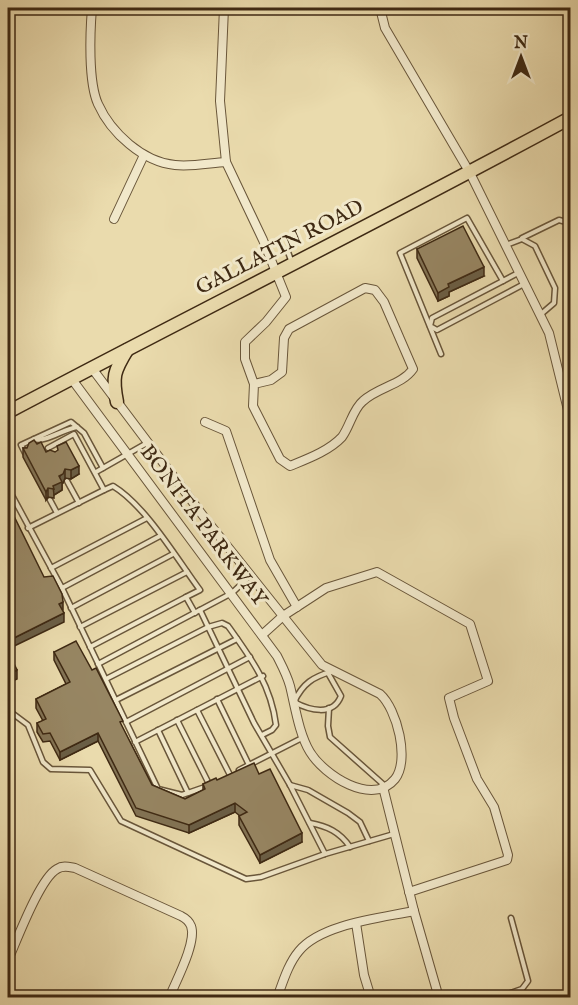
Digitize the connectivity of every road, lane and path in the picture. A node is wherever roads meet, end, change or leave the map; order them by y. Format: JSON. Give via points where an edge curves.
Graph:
{"nodes":[{"id":1,"x":92,"y":8,"type":"edge"},
{"id":2,"x":224,"y":8,"type":"edge"},
{"id":3,"x":380,"y":8,"type":"edge"},
{"id":4,"x":570,"y":118,"type":"edge"},
{"id":5,"x":144,"y":155,"type":"junction"},
{"id":6,"x":226,"y":162,"type":"junction"},
{"id":7,"x":470,"y":172,"type":"junction"},
{"id":8,"x":114,"y":219,"type":"dead end"},
{"id":9,"x":570,"y":223,"type":"edge"},
{"id":10,"x":522,"y":239,"type":"junction"},
{"id":11,"x":505,"y":246,"type":"junction"},
{"id":12,"x":277,"y":271,"type":"junction"},
{"id":13,"x":519,"y":272,"type":"junction"},
{"id":14,"x":503,"y":280,"type":"junction"},
{"id":15,"x":524,"y":284,"type":"junction"},
{"id":16,"x":539,"y":315,"type":"junction"},
{"id":17,"x":430,"y":327,"type":"junction"},
{"id":18,"x":128,"y":348,"type":"junction"},
{"id":19,"x":441,"y":354,"type":"dead end"},
{"id":20,"x":91,"y":367,"type":"junction"},
{"id":21,"x":71,"y":378,"type":"junction"},
{"id":22,"x":254,"y":384,"type":"junction"},
{"id":23,"x":117,"y":402,"type":"junction"},
{"id":24,"x":8,"y":412,"type":"edge"},
{"id":25,"x":570,"y":418,"type":"edge"},
{"id":26,"x":205,"y":422,"type":"dead end"},
{"id":27,"x":78,"y":427,"type":"junction"},
{"id":28,"x":33,"y":439,"type":"junction"},
{"id":29,"x":39,"y":441,"type":"junction"},
{"id":30,"x":147,"y":442,"type":"junction"},
{"id":31,"x":48,"y":448,"type":"junction"},
{"id":32,"x":25,"y":453,"type":"edge"},
{"id":33,"x":128,"y":455,"type":"junction"},
{"id":34,"x":54,"y":457,"type":"edge"},
{"id":35,"x":103,"y":468,"type":"junction"},
{"id":36,"x":96,"y":472,"type":"junction"},
{"id":37,"x":67,"y":481,"type":"dead end"},
{"id":38,"x":8,"y":488,"type":"edge"},
{"id":39,"x":104,"y":490,"type":"junction"},
{"id":40,"x":50,"y":500,"type":"dead end"},
{"id":41,"x":79,"y":503,"type":"junction"},
{"id":42,"x":57,"y":513,"type":"junction"},
{"id":43,"x":147,"y":518,"type":"junction"},
{"id":44,"x":28,"y":528,"type":"junction"},
{"id":45,"x":160,"y":536,"type":"junction"},
{"id":46,"x":173,"y":554,"type":"junction"},
{"id":47,"x":51,"y":568,"type":"junction"},
{"id":48,"x":187,"y":572,"type":"junction"},
{"id":49,"x":250,"y":576,"type":"junction"},
{"id":50,"x":62,"y":588,"type":"junction"},
{"id":51,"x":232,"y":593,"type":"junction"},
{"id":52,"x":186,"y":597,"type":"junction"},
{"id":53,"x":297,"y":607,"type":"junction"},
{"id":54,"x":71,"y":608,"type":"junction"},
{"id":55,"x":198,"y":611,"type":"junction"},
{"id":56,"x":283,"y":616,"type":"junction"},
{"id":57,"x":80,"y":627,"type":"junction"},
{"id":58,"x":208,"y":627,"type":"junction"},
{"id":59,"x":262,"y":635,"type":"junction"},
{"id":60,"x":237,"y":639,"type":"junction"},
{"id":61,"x":90,"y":647,"type":"junction"},
{"id":62,"x":218,"y":648,"type":"junction"},
{"id":63,"x":250,"y":657,"type":"junction"},
{"id":64,"x":98,"y":664,"type":"junction"},
{"id":65,"x":228,"y":669,"type":"junction"},
{"id":66,"x":331,"y":672,"type":"junction"},
{"id":67,"x":263,"y":676,"type":"junction"},
{"id":68,"x":105,"y":679,"type":"junction"},
{"id":69,"x":238,"y":688,"type":"junction"},
{"id":70,"x":217,"y":699,"type":"junction"},
{"id":71,"x":116,"y":700,"type":"junction"},
{"id":72,"x":294,"y":702,"type":"junction"},
{"id":73,"x":329,"y":708,"type":"junction"},
{"id":74,"x":8,"y":710,"type":"edge"},
{"id":75,"x":197,"y":710,"type":"junction"},
{"id":76,"x":177,"y":720,"type":"junction"},
{"id":77,"x":126,"y":722,"type":"junction"},
{"id":78,"x":158,"y":730,"type":"junction"},
{"id":79,"x":262,"y":735,"type":"junction"},
{"id":80,"x":304,"y":737,"type":"junction"},
{"id":81,"x":135,"y":742,"type":"junction"},
{"id":82,"x":272,"y":753,"type":"junction"},
{"id":83,"x":249,"y":765,"type":"junction"},
{"id":84,"x":230,"y":775,"type":"junction"},
{"id":85,"x":220,"y":780,"type":"edge"},
{"id":86,"x":290,"y":785,"type":"junction"},
{"id":87,"x":384,"y":787,"type":"junction"},
{"id":88,"x":188,"y":793,"type":"junction"},
{"id":89,"x":310,"y":823,"type":"junction"},
{"id":90,"x":394,"y":834,"type":"junction"},
{"id":91,"x":370,"y":841,"type":"junction"},
{"id":92,"x":350,"y":847,"type":"junction"},
{"id":93,"x":325,"y":854,"type":"junction"},
{"id":94,"x":409,"y":892,"type":"junction"},
{"id":95,"x":414,"y":911,"type":"junction"},
{"id":96,"x":511,"y":918,"type":"dead end"},
{"id":97,"x":356,"y":923,"type":"junction"},
{"id":98,"x":8,"y":960,"type":"edge"},
{"id":99,"x":169,"y":998,"type":"edge"},
{"id":100,"x":277,"y":998,"type":"edge"},
{"id":101,"x":370,"y":998,"type":"edge"},
{"id":102,"x":440,"y":998,"type":"edge"},
{"id":103,"x":496,"y":998,"type":"edge"}],
"edges":[{"from":1,"to":5,"type":"street","via":[[93,84],[98,104],[112,126]]},
{"from":2,"to":6,"type":"street","via":[[220,101]]},
{"from":3,"to":7,"type":"street","via":[[385,28]]},
{"from":4,"to":7,"type":"main road","name":"GALLATIN ROAD"},
{"from":5,"to":6,"type":"street","via":[[175,165]]},
{"from":5,"to":8,"type":"street"},
{"from":6,"to":12,"type":"street"},
{"from":7,"to":11,"type":"street"},
{"from":7,"to":12,"type":"main road","name":"GALLATIN ROAD","via":[[290,258]]},
{"from":9,"to":10,"type":"lane","via":[[559,220]]},
{"from":10,"to":11,"type":"lane"},
{"from":10,"to":16,"type":"lane","via":[[535,246],[555,288],[554,303]]},
{"from":11,"to":13,"type":"street"},
{"from":12,"to":18,"type":"main road","name":"GALLATIN ROAD"},
{"from":12,"to":22,"type":"street","via":[[286,297],[245,342],[245,359]]},
{"from":13,"to":14,"type":"lane"},
{"from":13,"to":15,"type":"street"},
{"from":14,"to":17,"type":"lane","via":[[432,318]]},
{"from":14,"to":17,"type":"lane","via":[[467,218],[400,253]]},
{"from":15,"to":16,"type":"street"},
{"from":15,"to":17,"type":"lane","via":[[437,330]]},
{"from":16,"to":25,"type":"street","via":[[549,333]]},
{"from":17,"to":19,"type":"lane"},
{"from":18,"to":20,"type":"main road","name":"GALLATIN ROAD"},
{"from":18,"to":23,"type":"main road","via":[[115,371]]},
{"from":20,"to":21,"type":"main road","name":"GALLATIN ROAD"},
{"from":20,"to":23,"type":"street","name":"BONITA PARKWAY"},
{"from":21,"to":24,"type":"main road","name":"GALLATIN ROAD"},
{"from":21,"to":33,"type":"street","name":"BONITA PARKWAY"},
{"from":22,"to":22,"type":"street","via":[[271,380],[282,372],[284,338],[289,329],[365,288],[375,290],[384,302],[413,369],[407,377],[362,401],[334,443],[290,466],[280,459],[253,406]]},
{"from":23,"to":30,"type":"street","name":"BONITA PARKWAY"},
{"from":26,"to":53,"type":"street","via":[[226,431],[270,560]]},
{"from":27,"to":28,"type":"lane","via":[[68,422]]},
{"from":27,"to":29,"type":"lane","via":[[66,428]]},
{"from":27,"to":35,"type":"lane"},
{"from":28,"to":29,"type":"lane"},
{"from":28,"to":32,"type":"lane","via":[[21,445]]},
{"from":29,"to":31,"type":"lane"},
{"from":30,"to":33,"type":"lane"},
{"from":30,"to":49,"type":"street","name":"BONITA PARKWAY"},
{"from":31,"to":34,"type":"lane"},
{"from":31,"to":36,"type":"lane","via":[[74,434]]},
{"from":33,"to":35,"type":"lane"},
{"from":33,"to":51,"type":"street","name":"BONITA PARKWAY"},
{"from":35,"to":36,"type":"lane"},
{"from":36,"to":39,"type":"lane"},
{"from":37,"to":41,"type":"lane"},
{"from":38,"to":44,"type":"lane"},
{"from":39,"to":41,"type":"lane"},
{"from":39,"to":43,"type":"lane","via":[[113,486],[123,492]]},
{"from":40,"to":42,"type":"lane"},
{"from":41,"to":42,"type":"lane"},
{"from":42,"to":44,"type":"lane"},
{"from":43,"to":45,"type":"lane"},
{"from":43,"to":47,"type":"lane"},
{"from":44,"to":47,"type":"lane"},
{"from":45,"to":46,"type":"lane"},
{"from":45,"to":50,"type":"lane"},
{"from":46,"to":48,"type":"lane"},
{"from":46,"to":54,"type":"lane"},
{"from":47,"to":50,"type":"lane"},
{"from":48,"to":52,"type":"lane","via":[[200,590]]},
{"from":48,"to":57,"type":"lane"},
{"from":49,"to":51,"type":"lane"},
{"from":49,"to":56,"type":"street","name":"BONITA PARKWAY"},
{"from":50,"to":54,"type":"lane"},
{"from":51,"to":55,"type":"lane"},
{"from":51,"to":59,"type":"street","name":"BONITA PARKWAY"},
{"from":52,"to":55,"type":"lane"},
{"from":52,"to":61,"type":"lane"},
{"from":53,"to":56,"type":"street"},
{"from":53,"to":94,"type":"street","via":[[326,588],[377,572],[470,624],[488,681],[449,698],[477,779],[494,807],[507,860]]},
{"from":54,"to":57,"type":"lane"},
{"from":55,"to":58,"type":"lane"},
{"from":55,"to":64,"type":"lane"},
{"from":56,"to":59,"type":"street"},
{"from":56,"to":66,"type":"street","name":"BONITA PARKWAY"},
{"from":57,"to":61,"type":"lane"},
{"from":58,"to":60,"type":"lane","via":[[222,623]]},
{"from":58,"to":62,"type":"lane"},
{"from":58,"to":68,"type":"lane"},
{"from":59,"to":72,"type":"street","name":"BONITA PARKWAY","via":[[277,656]]},
{"from":60,"to":62,"type":"lane"},
{"from":60,"to":63,"type":"lane"},
{"from":61,"to":64,"type":"lane"},
{"from":62,"to":65,"type":"lane"},
{"from":62,"to":71,"type":"lane"},
{"from":63,"to":65,"type":"lane"},
{"from":63,"to":67,"type":"lane"},
{"from":64,"to":68,"type":"lane"},
{"from":65,"to":69,"type":"lane"},
{"from":65,"to":77,"type":"lane"},
{"from":66,"to":72,"type":"lane","via":[[308,681]]},
{"from":66,"to":73,"type":"lane","via":[[341,696]]},
{"from":66,"to":87,"type":"street","name":"BONITA PARKWAY","via":[[380,694],[399,727],[401,759],[396,778]]},
{"from":67,"to":69,"type":"lane"},
{"from":67,"to":79,"type":"lane","via":[[276,724]]},
{"from":68,"to":71,"type":"lane"},
{"from":69,"to":70,"type":"lane"},
{"from":69,"to":79,"type":"lane"},
{"from":70,"to":75,"type":"lane"},
{"from":70,"to":83,"type":"lane"},
{"from":71,"to":77,"type":"lane"},
{"from":72,"to":73,"type":"lane","via":[[314,710]]},
{"from":72,"to":80,"type":"street","name":"BONITA PARKWAY"},
{"from":73,"to":87,"type":"lane","via":[[330,737]]},
{"from":74,"to":93,"type":"lane","via":[[28,724],[43,762],[51,769],[90,770],[121,821],[246,879]]},
{"from":75,"to":76,"type":"lane"},
{"from":75,"to":84,"type":"lane"},
{"from":76,"to":78,"type":"lane"},
{"from":76,"to":88,"type":"lane","via":[[210,785]]},
{"from":77,"to":81,"type":"lane"},
{"from":78,"to":81,"type":"lane"},
{"from":78,"to":88,"type":"lane"},
{"from":79,"to":82,"type":"lane"},
{"from":80,"to":82,"type":"lane"},
{"from":80,"to":87,"type":"street","name":"BONITA PARKWAY","via":[[309,752],[330,775],[370,791]]},
{"from":81,"to":88,"type":"lane","via":[[158,789]]},
{"from":82,"to":83,"type":"lane"},
{"from":82,"to":86,"type":"lane"},
{"from":83,"to":84,"type":"lane"},
{"from":84,"to":85,"type":"lane"},
{"from":86,"to":89,"type":"lane"},
{"from":86,"to":91,"type":"lane","via":[[308,790],[360,822]]},
{"from":87,"to":90,"type":"street"},
{"from":89,"to":92,"type":"lane","via":[[335,831]]},
{"from":89,"to":93,"type":"lane"},
{"from":90,"to":91,"type":"lane"},
{"from":90,"to":94,"type":"street"},
{"from":91,"to":92,"type":"lane"},
{"from":92,"to":93,"type":"lane"},
{"from":94,"to":95,"type":"street"},
{"from":95,"to":97,"type":"street"},
{"from":95,"to":102,"type":"street"},
{"from":96,"to":103,"type":"lane","via":[[528,981],[522,989]]},
{"from":97,"to":100,"type":"street","via":[[320,935],[300,950]]},
{"from":97,"to":101,"type":"street"},
{"from":98,"to":99,"type":"street","via":[[45,880],[57,868],[75,868],[187,920],[192,942]]}]}
